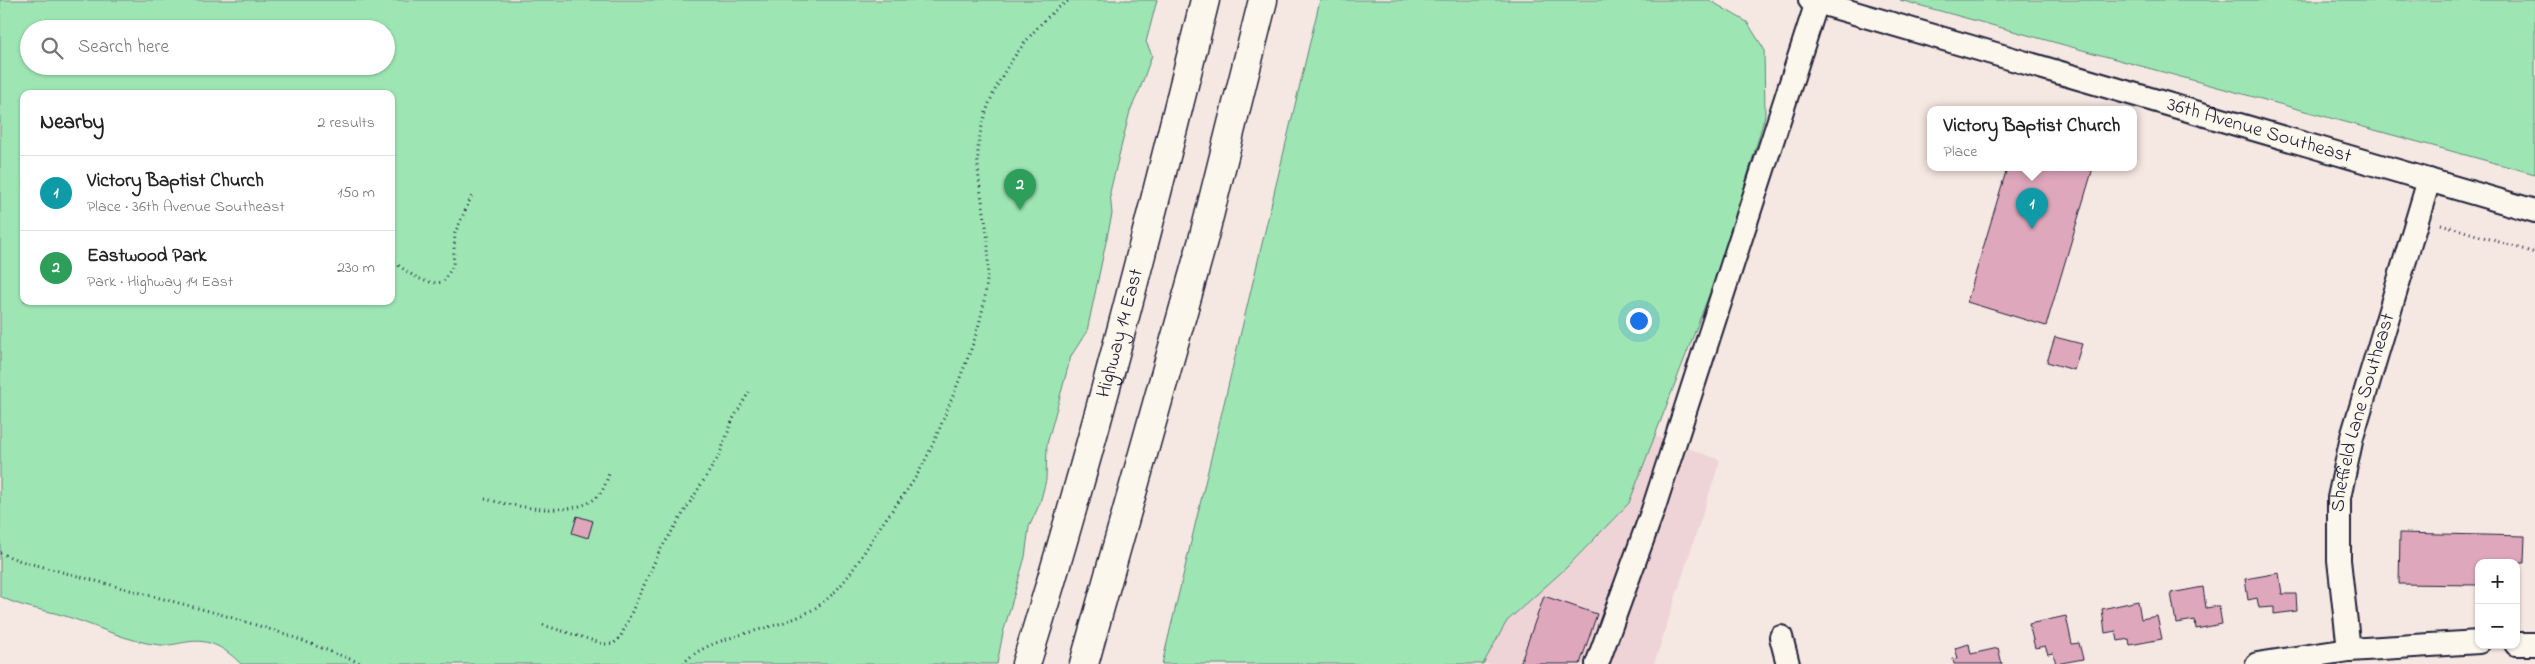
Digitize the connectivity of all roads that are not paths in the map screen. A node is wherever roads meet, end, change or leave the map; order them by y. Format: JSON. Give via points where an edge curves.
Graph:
{"nodes":[{"id":1,"x":1205,"y":0,"type":"edge"},
{"id":2,"x":1263,"y":0,"type":"edge"},
{"id":3,"x":1814,"y":1,"type":"edge"},
{"id":4,"x":2429,"y":180,"type":"junction"},
{"id":5,"x":2535,"y":211,"type":"edge"},
{"id":6,"x":1781,"y":637,"type":"dead end"},
{"id":7,"x":2475,"y":642,"type":"edge"},
{"id":8,"x":2520,"y":644,"type":"edge"},
{"id":9,"x":2535,"y":644,"type":"edge"},
{"id":10,"x":2349,"y":650,"type":"junction"},
{"id":11,"x":1026,"y":664,"type":"edge"},
{"id":12,"x":1084,"y":664,"type":"edge"},
{"id":13,"x":1597,"y":664,"type":"edge"},
{"id":14,"x":1788,"y":664,"type":"edge"},
{"id":15,"x":2258,"y":664,"type":"edge"}],
"edges":[{"from":1,"to":11,"type":"main road","name":"Highway 14 East","via":[[1126,311]]},
{"from":2,"to":12,"type":"main road","via":[[1203,240]]},
{"from":3,"to":4,"type":"street","name":"36th Avenue Southeast"},
{"from":3,"to":13,"type":"street","via":[[1653,510]]},
{"from":4,"to":5,"type":"street","name":"36th Avenue Southeast"},
{"from":4,"to":10,"type":"street","name":"Sheffield Lane Southeast","via":[[2352,437],[2339,498],[2339,560]]},
{"from":6,"to":14,"type":"street"},
{"from":7,"to":10,"type":"street"},
{"from":8,"to":9,"type":"street"},
{"from":10,"to":15,"type":"street"}]}
